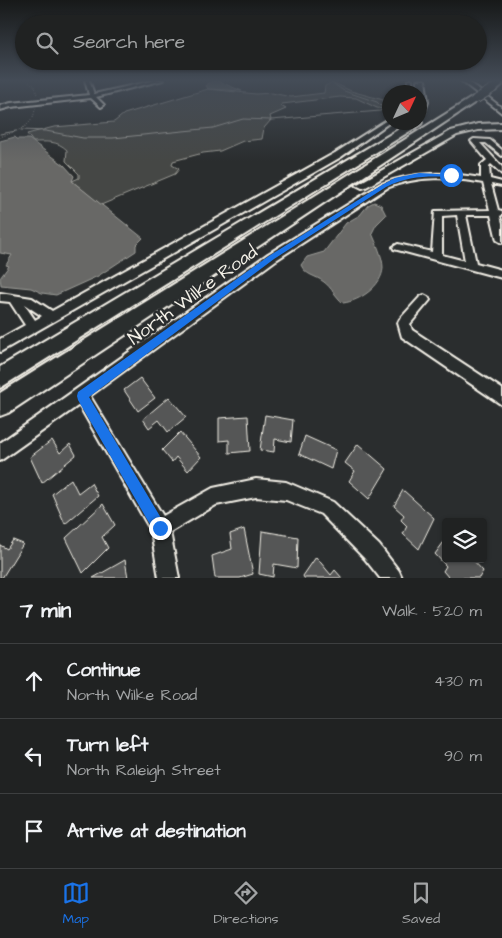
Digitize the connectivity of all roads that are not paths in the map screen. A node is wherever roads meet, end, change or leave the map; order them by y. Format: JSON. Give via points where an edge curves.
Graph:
{"nodes":[{"id":1,"x":456,"y":107,"type":"edge"},
{"id":2,"x":382,"y":125,"type":"edge"},
{"id":3,"x":499,"y":127,"type":"edge"},
{"id":4,"x":397,"y":130,"type":"edge"},
{"id":5,"x":404,"y":130,"type":"edge"},
{"id":6,"x":502,"y":154,"type":"edge"},
{"id":7,"x":492,"y":160,"type":"junction"},
{"id":8,"x":502,"y":172,"type":"edge"},
{"id":9,"x":333,"y":175,"type":"junction"},
{"id":10,"x":486,"y":181,"type":"junction"},
{"id":11,"x":502,"y":184,"type":"edge"},
{"id":12,"x":461,"y":212,"type":"junction"},
{"id":13,"x":498,"y":212,"type":"edge"},
{"id":14,"x":273,"y":230,"type":"junction"},
{"id":15,"x":502,"y":240,"type":"edge"},
{"id":16,"x":398,"y":247,"type":"dead end"},
{"id":17,"x":437,"y":257,"type":"junction"},
{"id":18,"x":471,"y":266,"type":"junction"},
{"id":19,"x":502,"y":274,"type":"edge"},
{"id":20,"x":0,"y":297,"type":"edge"},
{"id":21,"x":14,"y":299,"type":"junction"},
{"id":22,"x":424,"y":300,"type":"dead end"},
{"id":23,"x":51,"y":317,"type":"junction"},
{"id":24,"x":33,"y":327,"type":"junction"},
{"id":25,"x":0,"y":346,"type":"edge"},
{"id":26,"x":0,"y":378,"type":"edge"},
{"id":27,"x":82,"y":396,"type":"junction"},
{"id":28,"x":502,"y":398,"type":"edge"},
{"id":29,"x":0,"y":404,"type":"edge"},
{"id":30,"x":0,"y":454,"type":"edge"},
{"id":31,"x":160,"y":528,"type":"junction"},
{"id":32,"x":169,"y":578,"type":"edge"},
{"id":33,"x":392,"y":578,"type":"edge"}],
"edges":[{"from":1,"to":14,"type":"highway"},
{"from":2,"to":23,"type":"street","via":[[338,155]]},
{"from":3,"to":14,"type":"highway","via":[[469,128],[454,133],[301,220]]},
{"from":4,"to":9,"type":"highway"},
{"from":5,"to":9,"type":"highway"},
{"from":6,"to":7,"type":"street","via":[[488,141],[474,140]]},
{"from":7,"to":8,"type":"street"},
{"from":7,"to":10,"type":"street","via":[[485,165]]},
{"from":9,"to":26,"type":"highway"},
{"from":10,"to":11,"type":"street","name":"North Wilke Road"},
{"from":10,"to":13,"type":"street"},
{"from":10,"to":27,"type":"street","name":"North Wilke Road","via":[[419,174],[384,186],[272,257]]},
{"from":12,"to":13,"type":"street"},
{"from":12,"to":17,"type":"street","via":[[438,213]]},
{"from":12,"to":18,"type":"street"},
{"from":13,"to":15,"type":"street"},
{"from":14,"to":29,"type":"highway"},
{"from":16,"to":17,"type":"street"},
{"from":17,"to":18,"type":"street"},
{"from":18,"to":19,"type":"street"},
{"from":20,"to":21,"type":"street"},
{"from":21,"to":23,"type":"street","via":[[26,298]]},
{"from":21,"to":24,"type":"street"},
{"from":22,"to":28,"type":"street","via":[[404,323],[406,333]]},
{"from":23,"to":24,"type":"street"},
{"from":24,"to":25,"type":"street"},
{"from":27,"to":30,"type":"street","name":"North Wilke Road"},
{"from":27,"to":31,"type":"street"},
{"from":31,"to":32,"type":"street"},
{"from":31,"to":33,"type":"street","via":[[212,497],[256,488],[286,491],[327,508],[372,552]]}]}
